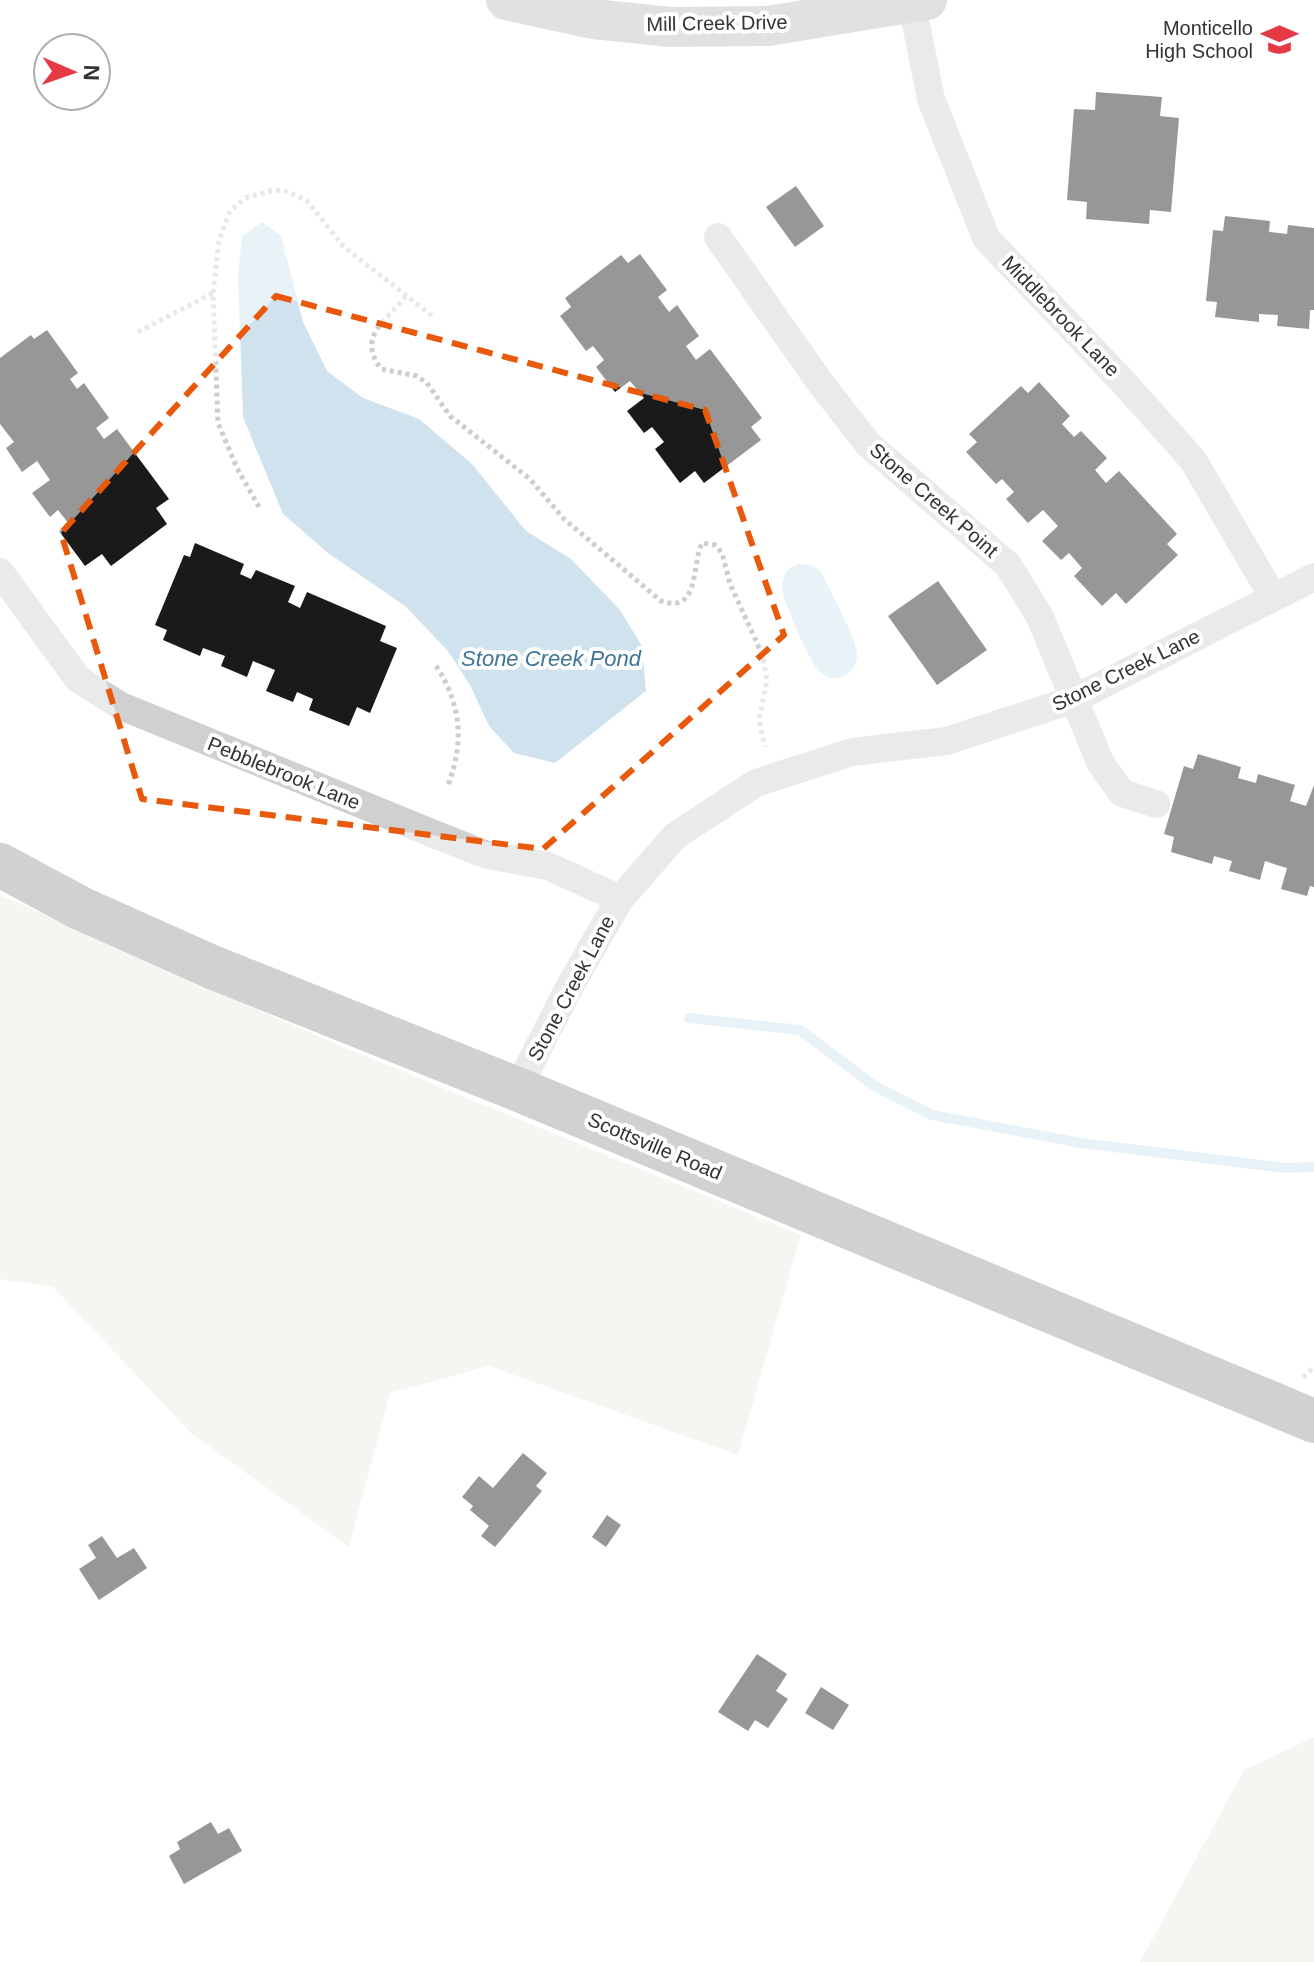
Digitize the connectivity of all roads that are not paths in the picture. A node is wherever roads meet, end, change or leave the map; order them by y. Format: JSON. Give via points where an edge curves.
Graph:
{"nodes":[{"id":1,"x":506,"y":0,"type":"edge"},
{"id":2,"x":920,"y":2,"type":"edge"},
{"id":3,"x":718,"y":237,"type":"dead end"},
{"id":4,"x":0,"y":572,"type":"edge"},
{"id":5,"x":1314,"y":577,"type":"edge"},
{"id":6,"x":1273,"y":597,"type":"junction"},
{"id":7,"x":1074,"y":699,"type":"junction"},
{"id":8,"x":1156,"y":804,"type":"dead end"},
{"id":9,"x":0,"y":865,"type":"edge"},
{"id":10,"x":620,"y":899,"type":"junction"},
{"id":11,"x":517,"y":1089,"type":"junction"},
{"id":12,"x":1314,"y":1421,"type":"edge"}],
"edges":[{"from":1,"to":2,"type":"street","name":"Mill Creek Drive","via":[[593,19],[671,27],[768,26]]},
{"from":2,"to":6,"type":"street","name":"Middlebrook Lane","via":[[931,99],[986,238],[1193,460]]},
{"from":3,"to":7,"type":"street","name":"Stone Creek Point","via":[[868,444],[1008,565],[1040,617]]},
{"from":4,"to":10,"type":"street","name":"Pebblebrook Lane","via":[[78,679],[121,706],[487,855],[548,866]]},
{"from":5,"to":6,"type":"street","name":"Stone Creek Lane"},
{"from":6,"to":7,"type":"street","name":"Stone Creek Lane"},
{"from":7,"to":8,"type":"street","name":"Stone Creek Point","via":[[1101,764],[1122,793]]},
{"from":7,"to":10,"type":"street","name":"Stone Creek Lane","via":[[947,741],[852,752],[756,783],[675,836]]},
{"from":9,"to":11,"type":"highway","name":"Scottsville Road","via":[[80,908],[212,967]]},
{"from":10,"to":11,"type":"street","name":"Stone Creek Lane"},
{"from":11,"to":12,"type":"highway","name":"Scottsville Road"}]}
